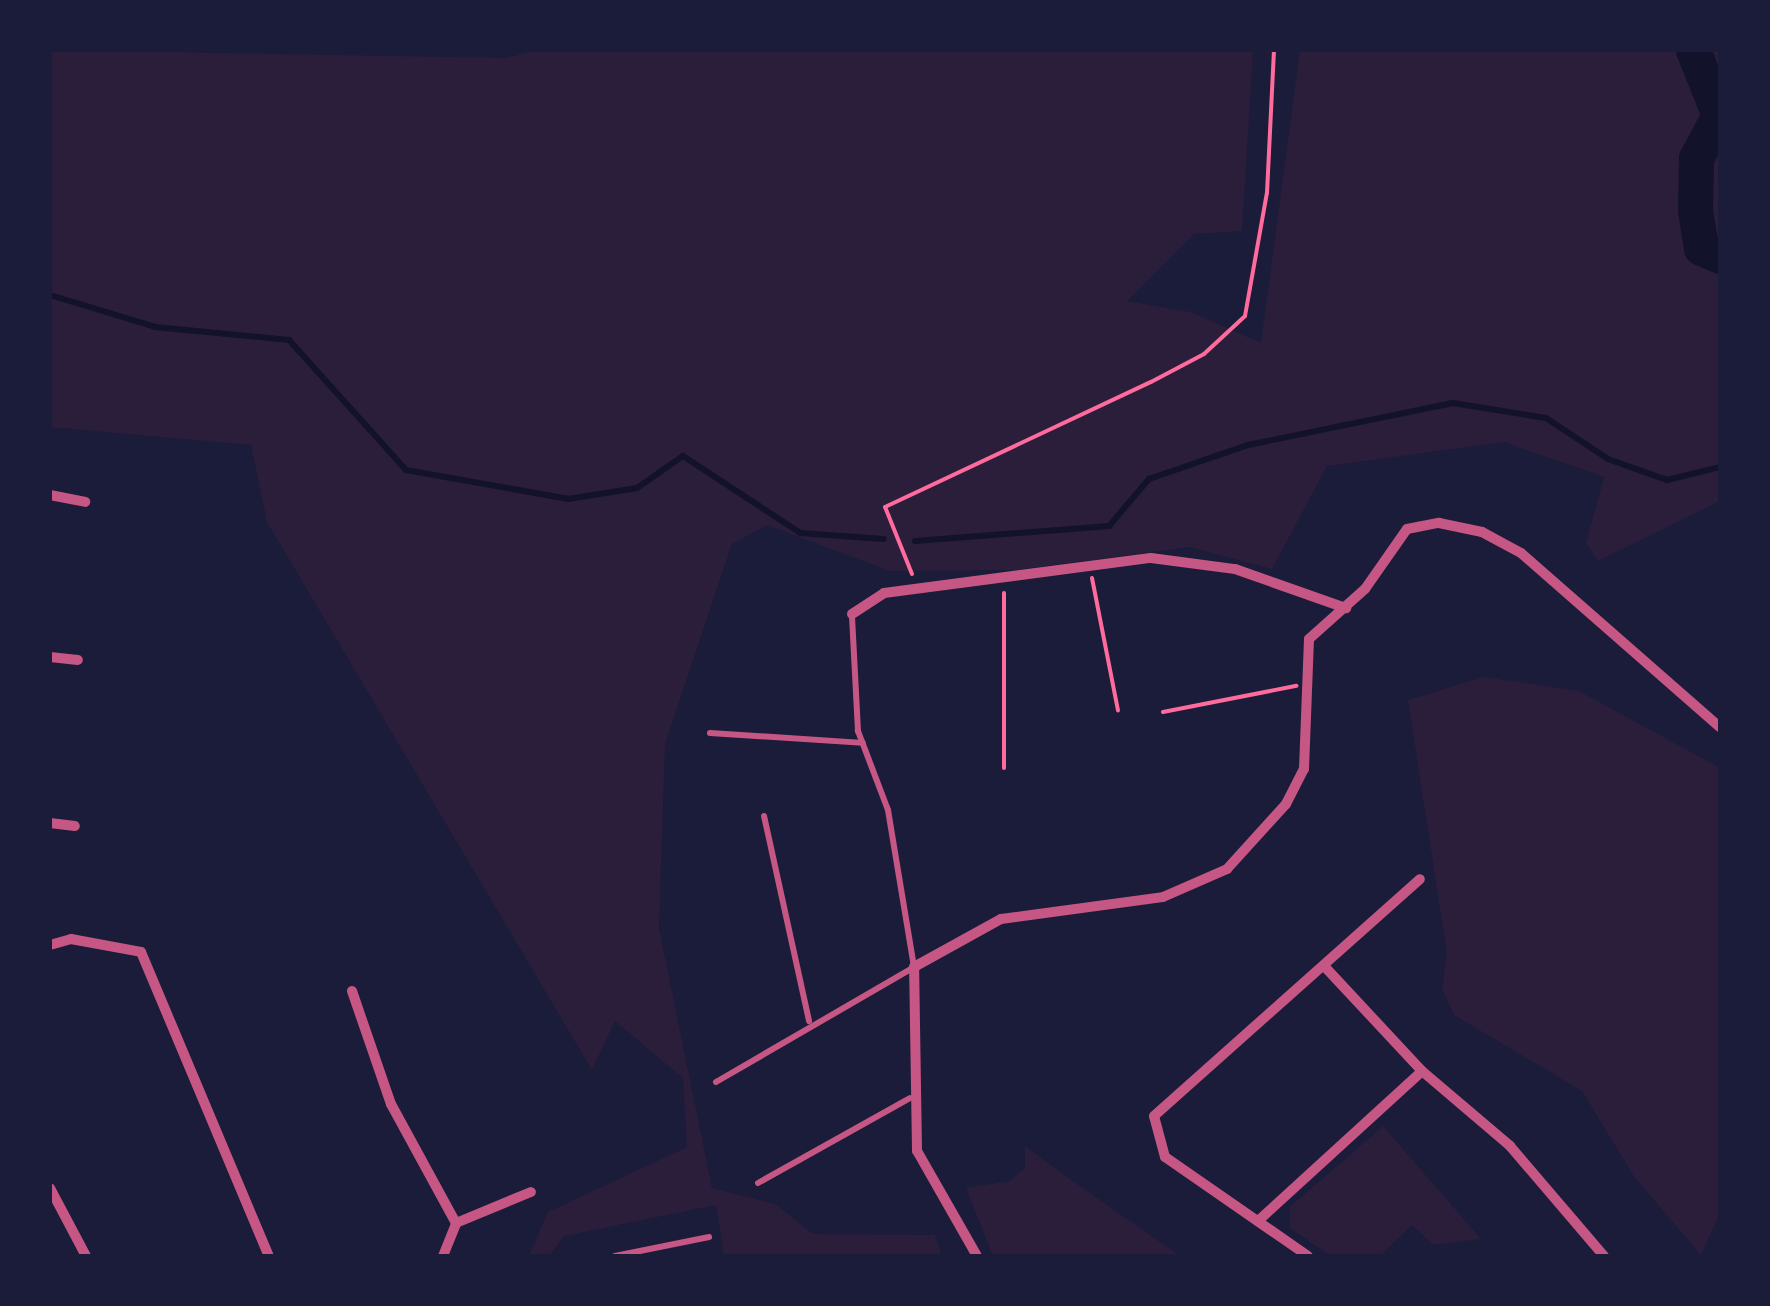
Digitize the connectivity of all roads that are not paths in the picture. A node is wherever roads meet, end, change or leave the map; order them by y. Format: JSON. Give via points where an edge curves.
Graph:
{"nodes":[{"id":1,"x":50,"y":495,"type":"edge"},
{"id":2,"x":85,"y":502,"type":"dead end"},
{"id":3,"x":1346,"y":608,"type":"junction"},
{"id":4,"x":852,"y":614,"type":"joint"},
{"id":5,"x":50,"y":656,"type":"edge"},
{"id":6,"x":78,"y":660,"type":"dead end"},
{"id":7,"x":1720,"y":727,"type":"edge"},
{"id":8,"x":710,"y":733,"type":"dead end"},
{"id":9,"x":863,"y":743,"type":"junction"},
{"id":10,"x":764,"y":816,"type":"dead end"},
{"id":11,"x":50,"y":823,"type":"edge"},
{"id":12,"x":75,"y":826,"type":"dead end"},
{"id":13,"x":1420,"y":878,"type":"dead end"},
{"id":14,"x":50,"y":945,"type":"edge"},
{"id":15,"x":914,"y":967,"type":"junction"},
{"id":16,"x":1325,"y":967,"type":"junction"},
{"id":17,"x":352,"y":992,"type":"dead end"},
{"id":18,"x":809,"y":1022,"type":"junction"},
{"id":19,"x":1422,"y":1071,"type":"junction"},
{"id":20,"x":716,"y":1082,"type":"dead end"},
{"id":21,"x":910,"y":1098,"type":"junction"},
{"id":22,"x":758,"y":1183,"type":"dead end"},
{"id":23,"x":50,"y":1188,"type":"edge"},
{"id":24,"x":531,"y":1192,"type":"dead end"},
{"id":25,"x":1258,"y":1221,"type":"junction"},
{"id":26,"x":456,"y":1223,"type":"junction"},
{"id":27,"x":709,"y":1237,"type":"dead end"},
{"id":28,"x":86,"y":1256,"type":"edge"},
{"id":29,"x":270,"y":1256,"type":"edge"},
{"id":30,"x":443,"y":1256,"type":"edge"},
{"id":31,"x":615,"y":1256,"type":"edge"},
{"id":32,"x":977,"y":1256,"type":"edge"},
{"id":33,"x":1308,"y":1256,"type":"edge"},
{"id":34,"x":1604,"y":1256,"type":"edge"}],
"edges":[{"from":1,"to":2,"type":"street"},
{"from":3,"to":4,"type":"street","via":[[1189,558],[865,598]]},
{"from":3,"to":7,"type":"street","via":[[1407,528],[1439,523],[1482,532],[1521,553]]},
{"from":3,"to":15,"type":"street","via":[[1309,640],[1302,685],[1304,769],[1286,804],[1227,869],[1163,897],[1001,919]]},
{"from":4,"to":9,"type":"lane"},
{"from":5,"to":6,"type":"street"},
{"from":8,"to":9,"type":"lane"},
{"from":9,"to":15,"type":"lane","via":[[888,810]]},
{"from":10,"to":18,"type":"lane"},
{"from":11,"to":12,"type":"street"},
{"from":13,"to":16,"type":"street"},
{"from":14,"to":29,"type":"street","via":[[71,939],[141,952]]},
{"from":15,"to":18,"type":"lane"},
{"from":15,"to":21,"type":"street"},
{"from":16,"to":19,"type":"street"},
{"from":16,"to":25,"type":"street","via":[[1154,1116],[1164,1157]]},
{"from":17,"to":26,"type":"street","via":[[390,1104]]},
{"from":18,"to":20,"type":"lane"},
{"from":19,"to":25,"type":"street"},
{"from":19,"to":34,"type":"street","via":[[1510,1146]]},
{"from":21,"to":22,"type":"lane"},
{"from":21,"to":32,"type":"street","via":[[927,1182]]},
{"from":23,"to":28,"type":"street"},
{"from":24,"to":26,"type":"street"},
{"from":25,"to":33,"type":"street"},
{"from":26,"to":30,"type":"street"},
{"from":27,"to":31,"type":"lane"}]}
